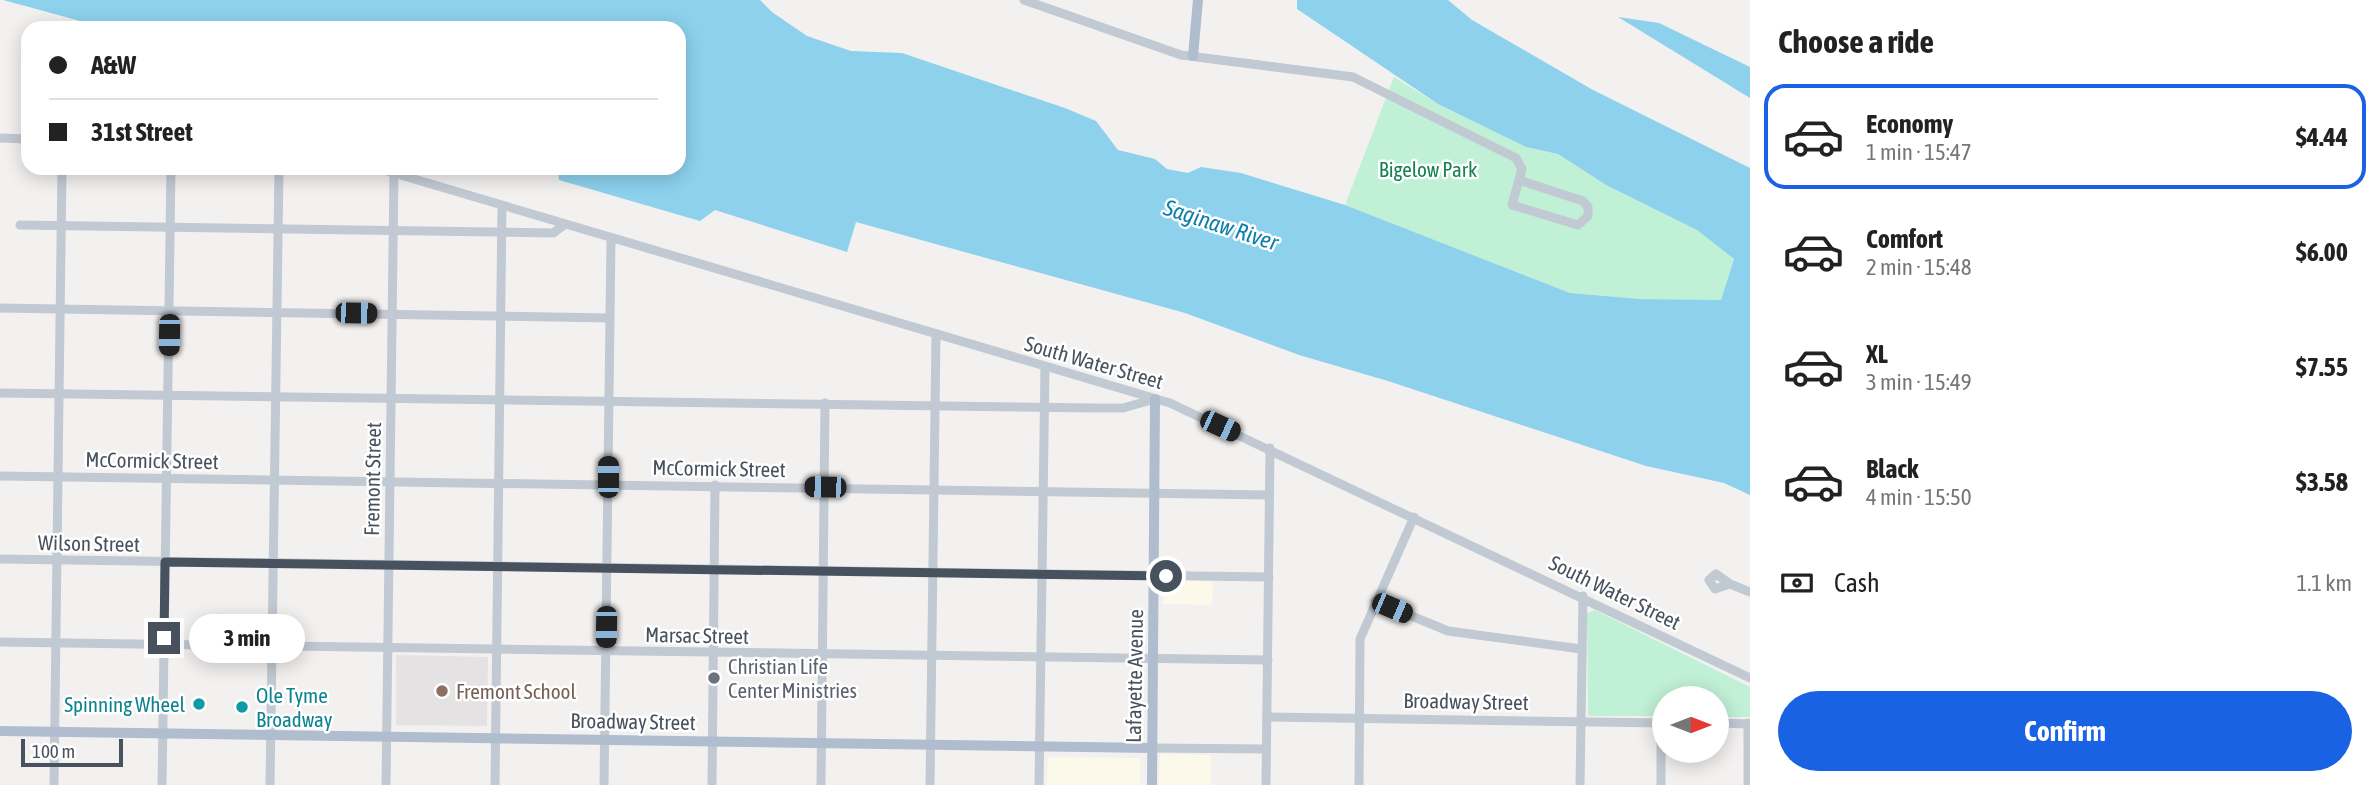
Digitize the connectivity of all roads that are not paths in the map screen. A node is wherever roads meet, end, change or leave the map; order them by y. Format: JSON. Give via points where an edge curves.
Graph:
{"nodes":[{"id":1,"x":1024,"y":0,"type":"edge"},
{"id":2,"x":1198,"y":0,"type":"edge"},
{"id":3,"x":1193,"y":57,"type":"junction"},
{"id":4,"x":0,"y":138,"type":"edge"},
{"id":5,"x":21,"y":139,"type":"edge"},
{"id":6,"x":62,"y":175,"type":"edge"},
{"id":7,"x":171,"y":175,"type":"edge"},
{"id":8,"x":279,"y":175,"type":"edge"},
{"id":9,"x":394,"y":175,"type":"edge"},
{"id":10,"x":401,"y":175,"type":"edge"},
{"id":11,"x":1519,"y":180,"type":"junction"},
{"id":12,"x":502,"y":206,"type":"junction"},
{"id":13,"x":20,"y":225,"type":"dead end"},
{"id":14,"x":564,"y":225,"type":"junction"},
{"id":15,"x":61,"y":226,"type":"junction"},
{"id":16,"x":170,"y":228,"type":"junction"},
{"id":17,"x":279,"y":229,"type":"junction"},
{"id":18,"x":392,"y":231,"type":"junction"},
{"id":19,"x":501,"y":231,"type":"junction"},
{"id":20,"x":611,"y":239,"type":"junction"},
{"id":21,"x":0,"y":308,"type":"edge"},
{"id":22,"x":60,"y":309,"type":"junction"},
{"id":23,"x":169,"y":311,"type":"junction"},
{"id":24,"x":277,"y":312,"type":"junction"},
{"id":25,"x":392,"y":314,"type":"junction"},
{"id":26,"x":501,"y":316,"type":"junction"},
{"id":27,"x":610,"y":318,"type":"junction"},
{"id":28,"x":936,"y":334,"type":"junction"},
{"id":29,"x":1045,"y":367,"type":"junction"},
{"id":30,"x":0,"y":393,"type":"edge"},
{"id":31,"x":59,"y":393,"type":"junction"},
{"id":32,"x":168,"y":395,"type":"junction"},
{"id":33,"x":276,"y":396,"type":"junction"},
{"id":34,"x":391,"y":398,"type":"junction"},
{"id":35,"x":1156,"y":399,"type":"junction"},
{"id":36,"x":500,"y":400,"type":"junction"},
{"id":37,"x":608,"y":401,"type":"junction"},
{"id":38,"x":825,"y":403,"type":"junction"},
{"id":39,"x":935,"y":405,"type":"junction"},
{"id":40,"x":1044,"y":407,"type":"junction"},
{"id":41,"x":1270,"y":448,"type":"junction"},
{"id":42,"x":0,"y":476,"type":"edge"},
{"id":43,"x":57,"y":476,"type":"junction"},
{"id":44,"x":166,"y":478,"type":"junction"},
{"id":45,"x":274,"y":479,"type":"junction"},
{"id":46,"x":390,"y":481,"type":"junction"},
{"id":47,"x":498,"y":483,"type":"junction"},
{"id":48,"x":607,"y":484,"type":"junction"},
{"id":49,"x":715,"y":485,"type":"junction"},
{"id":50,"x":825,"y":487,"type":"junction"},
{"id":51,"x":934,"y":489,"type":"junction"},
{"id":52,"x":1043,"y":491,"type":"junction"},
{"id":53,"x":1155,"y":493,"type":"junction"},
{"id":54,"x":1269,"y":495,"type":"junction"},
{"id":55,"x":1414,"y":517,"type":"junction"},
{"id":56,"x":0,"y":559,"type":"edge"},
{"id":57,"x":56,"y":560,"type":"junction"},
{"id":58,"x":165,"y":562,"type":"junction"},
{"id":59,"x":274,"y":563,"type":"junction"},
{"id":60,"x":388,"y":565,"type":"junction"},
{"id":61,"x":497,"y":566,"type":"junction"},
{"id":62,"x":606,"y":567,"type":"junction"},
{"id":63,"x":715,"y":570,"type":"junction"},
{"id":64,"x":823,"y":571,"type":"junction"},
{"id":65,"x":934,"y":572,"type":"junction"},
{"id":66,"x":1042,"y":574,"type":"junction"},
{"id":67,"x":1154,"y":576,"type":"junction"},
{"id":68,"x":1269,"y":577,"type":"junction"},
{"id":69,"x":1730,"y":584,"type":"dead end"},
{"id":70,"x":1750,"y":592,"type":"edge"},
{"id":71,"x":1583,"y":596,"type":"junction"},
{"id":72,"x":1375,"y":601,"type":"junction"},
{"id":73,"x":0,"y":642,"type":"edge"},
{"id":74,"x":56,"y":643,"type":"junction"},
{"id":75,"x":164,"y":645,"type":"junction"},
{"id":76,"x":273,"y":646,"type":"junction"},
{"id":77,"x":387,"y":648,"type":"junction"},
{"id":78,"x":1581,"y":649,"type":"junction"},
{"id":79,"x":497,"y":650,"type":"junction"},
{"id":80,"x":606,"y":651,"type":"junction"},
{"id":81,"x":713,"y":653,"type":"junction"},
{"id":82,"x":822,"y":654,"type":"junction"},
{"id":83,"x":932,"y":656,"type":"junction"},
{"id":84,"x":1041,"y":658,"type":"junction"},
{"id":85,"x":1154,"y":659,"type":"junction"},
{"id":86,"x":1268,"y":660,"type":"junction"},
{"id":87,"x":1750,"y":678,"type":"edge"},
{"id":88,"x":1267,"y":717,"type":"junction"},
{"id":89,"x":1359,"y":718,"type":"junction"},
{"id":90,"x":1581,"y":722,"type":"junction"},
{"id":91,"x":1652,"y":723,"type":"edge"},
{"id":92,"x":1729,"y":723,"type":"edge"},
{"id":93,"x":1749,"y":723,"type":"edge"},
{"id":94,"x":0,"y":731,"type":"edge"},
{"id":95,"x":54,"y":732,"type":"junction"},
{"id":96,"x":162,"y":733,"type":"junction"},
{"id":97,"x":271,"y":733,"type":"junction"},
{"id":98,"x":386,"y":736,"type":"junction"},
{"id":99,"x":496,"y":738,"type":"junction"},
{"id":100,"x":604,"y":740,"type":"junction"},
{"id":101,"x":712,"y":742,"type":"junction"},
{"id":102,"x":821,"y":743,"type":"junction"},
{"id":103,"x":930,"y":744,"type":"junction"},
{"id":104,"x":1040,"y":746,"type":"junction"},
{"id":105,"x":1152,"y":748,"type":"junction"},
{"id":106,"x":1266,"y":749,"type":"junction"},
{"id":107,"x":1662,"y":763,"type":"edge"},
{"id":108,"x":54,"y":785,"type":"edge"},
{"id":109,"x":162,"y":785,"type":"edge"},
{"id":110,"x":270,"y":785,"type":"edge"},
{"id":111,"x":386,"y":785,"type":"edge"},
{"id":112,"x":495,"y":785,"type":"edge"},
{"id":113,"x":604,"y":785,"type":"edge"},
{"id":114,"x":712,"y":785,"type":"edge"},
{"id":115,"x":821,"y":785,"type":"edge"},
{"id":116,"x":930,"y":785,"type":"edge"},
{"id":117,"x":1039,"y":785,"type":"edge"},
{"id":118,"x":1152,"y":785,"type":"edge"},
{"id":119,"x":1266,"y":785,"type":"edge"},
{"id":120,"x":1359,"y":785,"type":"edge"},
{"id":121,"x":1580,"y":785,"type":"edge"},
{"id":122,"x":1661,"y":785,"type":"edge"},
{"id":123,"x":1748,"y":785,"type":"edge"}],
"edges":[{"from":1,"to":3,"type":"street"},
{"from":2,"to":3,"type":"main road"},
{"from":3,"to":11,"type":"street","via":[[1353,77],[1516,158],[1522,169]]},
{"from":4,"to":5,"type":"street"},
{"from":6,"to":15,"type":"street"},
{"from":7,"to":16,"type":"street"},
{"from":8,"to":17,"type":"street"},
{"from":9,"to":18,"type":"street","name":"Fremont Street"},
{"from":10,"to":12,"type":"street","name":"South Water Street"},
{"from":11,"to":11,"type":"street","via":[[1583,201],[1588,216],[1578,225],[1512,205]]},
{"from":12,"to":14,"type":"street","name":"South Water Street"},
{"from":12,"to":19,"type":"street"},
{"from":13,"to":15,"type":"street"},
{"from":14,"to":19,"type":"street","via":[[554,233]]},
{"from":14,"to":20,"type":"street","name":"South Water Street"},
{"from":15,"to":16,"type":"street"},
{"from":15,"to":22,"type":"street"},
{"from":16,"to":17,"type":"street"},
{"from":16,"to":23,"type":"street"},
{"from":17,"to":18,"type":"street"},
{"from":17,"to":24,"type":"street"},
{"from":18,"to":19,"type":"street"},
{"from":18,"to":25,"type":"street","name":"Fremont Street"},
{"from":19,"to":26,"type":"street"},
{"from":20,"to":27,"type":"street"},
{"from":20,"to":28,"type":"street","name":"South Water Street"},
{"from":21,"to":22,"type":"street"},
{"from":22,"to":23,"type":"street"},
{"from":22,"to":31,"type":"street"},
{"from":23,"to":24,"type":"street"},
{"from":23,"to":32,"type":"street"},
{"from":24,"to":25,"type":"street"},
{"from":24,"to":33,"type":"street"},
{"from":25,"to":26,"type":"street"},
{"from":25,"to":34,"type":"street","name":"Fremont Street"},
{"from":26,"to":27,"type":"street"},
{"from":26,"to":36,"type":"street"},
{"from":27,"to":37,"type":"street"},
{"from":28,"to":29,"type":"street","name":"South Water Street"},
{"from":28,"to":39,"type":"street"},
{"from":29,"to":35,"type":"street","name":"South Water Street"},
{"from":29,"to":40,"type":"street"},
{"from":30,"to":31,"type":"street"},
{"from":31,"to":32,"type":"street"},
{"from":31,"to":43,"type":"street"},
{"from":32,"to":33,"type":"street"},
{"from":32,"to":44,"type":"street"},
{"from":33,"to":34,"type":"street"},
{"from":33,"to":45,"type":"street"},
{"from":34,"to":36,"type":"street"},
{"from":34,"to":46,"type":"street","name":"Fremont Street"},
{"from":35,"to":40,"type":"street","via":[[1123,408]]},
{"from":35,"to":41,"type":"street","name":"South Water Street"},
{"from":35,"to":53,"type":"main road","name":"Lafayette Avenue"},
{"from":36,"to":37,"type":"street"},
{"from":36,"to":47,"type":"street"},
{"from":37,"to":38,"type":"street"},
{"from":37,"to":48,"type":"street"},
{"from":38,"to":39,"type":"street"},
{"from":38,"to":50,"type":"street"},
{"from":39,"to":40,"type":"street"},
{"from":39,"to":51,"type":"street"},
{"from":40,"to":52,"type":"street"},
{"from":41,"to":54,"type":"street"},
{"from":41,"to":55,"type":"street","name":"South Water Street"},
{"from":42,"to":43,"type":"street","name":"McCormick Street"},
{"from":43,"to":44,"type":"street","name":"McCormick Street"},
{"from":43,"to":57,"type":"street"},
{"from":44,"to":45,"type":"street","name":"McCormick Street"},
{"from":44,"to":58,"type":"street"},
{"from":45,"to":46,"type":"street","name":"McCormick Street"},
{"from":45,"to":59,"type":"street"},
{"from":46,"to":47,"type":"street","name":"McCormick Street"},
{"from":46,"to":60,"type":"street","name":"Fremont Street"},
{"from":47,"to":48,"type":"street","name":"McCormick Street"},
{"from":47,"to":61,"type":"street"},
{"from":48,"to":49,"type":"street","name":"McCormick Street"},
{"from":48,"to":62,"type":"street"},
{"from":49,"to":50,"type":"street","name":"McCormick Street"},
{"from":49,"to":63,"type":"street"},
{"from":50,"to":51,"type":"street","name":"McCormick Street"},
{"from":50,"to":64,"type":"street"},
{"from":51,"to":52,"type":"street","name":"McCormick Street"},
{"from":51,"to":65,"type":"street"},
{"from":52,"to":53,"type":"street","name":"McCormick Street"},
{"from":52,"to":66,"type":"street"},
{"from":53,"to":54,"type":"street","name":"McCormick Street"},
{"from":53,"to":67,"type":"main road","name":"Lafayette Avenue"},
{"from":54,"to":68,"type":"street"},
{"from":55,"to":71,"type":"street","name":"South Water Street"},
{"from":55,"to":72,"type":"street"},
{"from":56,"to":57,"type":"street","name":"Wilson Street"},
{"from":57,"to":58,"type":"street","name":"Wilson Street"},
{"from":57,"to":74,"type":"street"},
{"from":58,"to":59,"type":"street","name":"Wilson Street"},
{"from":58,"to":75,"type":"street"},
{"from":59,"to":60,"type":"street","name":"Wilson Street"},
{"from":59,"to":76,"type":"street"},
{"from":60,"to":61,"type":"street","name":"Wilson Street"},
{"from":60,"to":77,"type":"street","name":"Fremont Street"},
{"from":61,"to":62,"type":"street","name":"Wilson Street"},
{"from":61,"to":79,"type":"street"},
{"from":62,"to":63,"type":"street","name":"Wilson Street"},
{"from":62,"to":80,"type":"street"},
{"from":63,"to":64,"type":"street","name":"Wilson Street"},
{"from":63,"to":81,"type":"street"},
{"from":64,"to":65,"type":"street","name":"Wilson Street"},
{"from":64,"to":82,"type":"street"},
{"from":65,"to":66,"type":"street","name":"Wilson Street"},
{"from":65,"to":83,"type":"street"},
{"from":66,"to":67,"type":"street","name":"Wilson Street"},
{"from":66,"to":84,"type":"street"},
{"from":67,"to":68,"type":"street","name":"Wilson Street"},
{"from":67,"to":85,"type":"main road","name":"Lafayette Avenue"},
{"from":68,"to":86,"type":"street"},
{"from":69,"to":70,"type":"street"},
{"from":71,"to":78,"type":"street"},
{"from":71,"to":87,"type":"street","name":"South Water Street"},
{"from":72,"to":78,"type":"street","via":[[1448,631]]},
{"from":72,"to":89,"type":"street","via":[[1363,627],[1359,652]]},
{"from":73,"to":74,"type":"street","name":"Marsac Street"},
{"from":74,"to":75,"type":"street","name":"Marsac Street"},
{"from":74,"to":95,"type":"street"},
{"from":75,"to":76,"type":"street","name":"Marsac Street"},
{"from":75,"to":96,"type":"street"},
{"from":76,"to":77,"type":"street","name":"Marsac Street"},
{"from":76,"to":97,"type":"street"},
{"from":77,"to":79,"type":"street","name":"Marsac Street"},
{"from":77,"to":98,"type":"street","name":"Fremont Street"},
{"from":78,"to":90,"type":"street"},
{"from":79,"to":80,"type":"street","name":"Marsac Street"},
{"from":79,"to":99,"type":"street"},
{"from":80,"to":81,"type":"street","name":"Marsac Street"},
{"from":80,"to":100,"type":"street"},
{"from":81,"to":82,"type":"street","name":"Marsac Street"},
{"from":81,"to":101,"type":"street"},
{"from":82,"to":83,"type":"street","name":"Marsac Street"},
{"from":82,"to":102,"type":"street"},
{"from":83,"to":84,"type":"street","name":"Marsac Street"},
{"from":83,"to":103,"type":"street"},
{"from":84,"to":85,"type":"street","name":"Marsac Street"},
{"from":84,"to":104,"type":"street"},
{"from":85,"to":86,"type":"street","name":"Marsac Street"},
{"from":85,"to":105,"type":"main road","name":"Lafayette Avenue"},
{"from":86,"to":88,"type":"street"},
{"from":88,"to":89,"type":"street","name":"Broadway Street"},
{"from":88,"to":106,"type":"street"},
{"from":89,"to":90,"type":"street","name":"Broadway Street"},
{"from":89,"to":120,"type":"street"},
{"from":90,"to":91,"type":"street","name":"Broadway Street"},
{"from":90,"to":121,"type":"street"},
{"from":92,"to":93,"type":"street"},
{"from":93,"to":123,"type":"street"},
{"from":94,"to":95,"type":"main road","name":"Broadway Street"},
{"from":95,"to":96,"type":"main road","name":"Broadway Street"},
{"from":95,"to":108,"type":"street"},
{"from":96,"to":97,"type":"main road","name":"Broadway Street"},
{"from":96,"to":109,"type":"street"},
{"from":97,"to":98,"type":"main road","name":"Broadway Street"},
{"from":97,"to":110,"type":"street"},
{"from":98,"to":99,"type":"main road","name":"Broadway Street"},
{"from":98,"to":111,"type":"street","name":"Fremont Street"},
{"from":99,"to":100,"type":"main road","name":"Broadway Street"},
{"from":99,"to":112,"type":"street"},
{"from":100,"to":101,"type":"main road","name":"Broadway Street"},
{"from":100,"to":113,"type":"street"},
{"from":101,"to":102,"type":"main road","name":"Broadway Street"},
{"from":101,"to":114,"type":"street"},
{"from":102,"to":103,"type":"main road","name":"Broadway Street"},
{"from":102,"to":115,"type":"street"},
{"from":103,"to":104,"type":"main road","name":"Broadway Street"},
{"from":103,"to":116,"type":"street"},
{"from":104,"to":105,"type":"main road","name":"Broadway Street"},
{"from":104,"to":117,"type":"street"},
{"from":105,"to":106,"type":"street","name":"Broadway Street"},
{"from":105,"to":118,"type":"main road","name":"Lafayette Avenue"},
{"from":106,"to":119,"type":"street"},
{"from":107,"to":122,"type":"street"}]}
